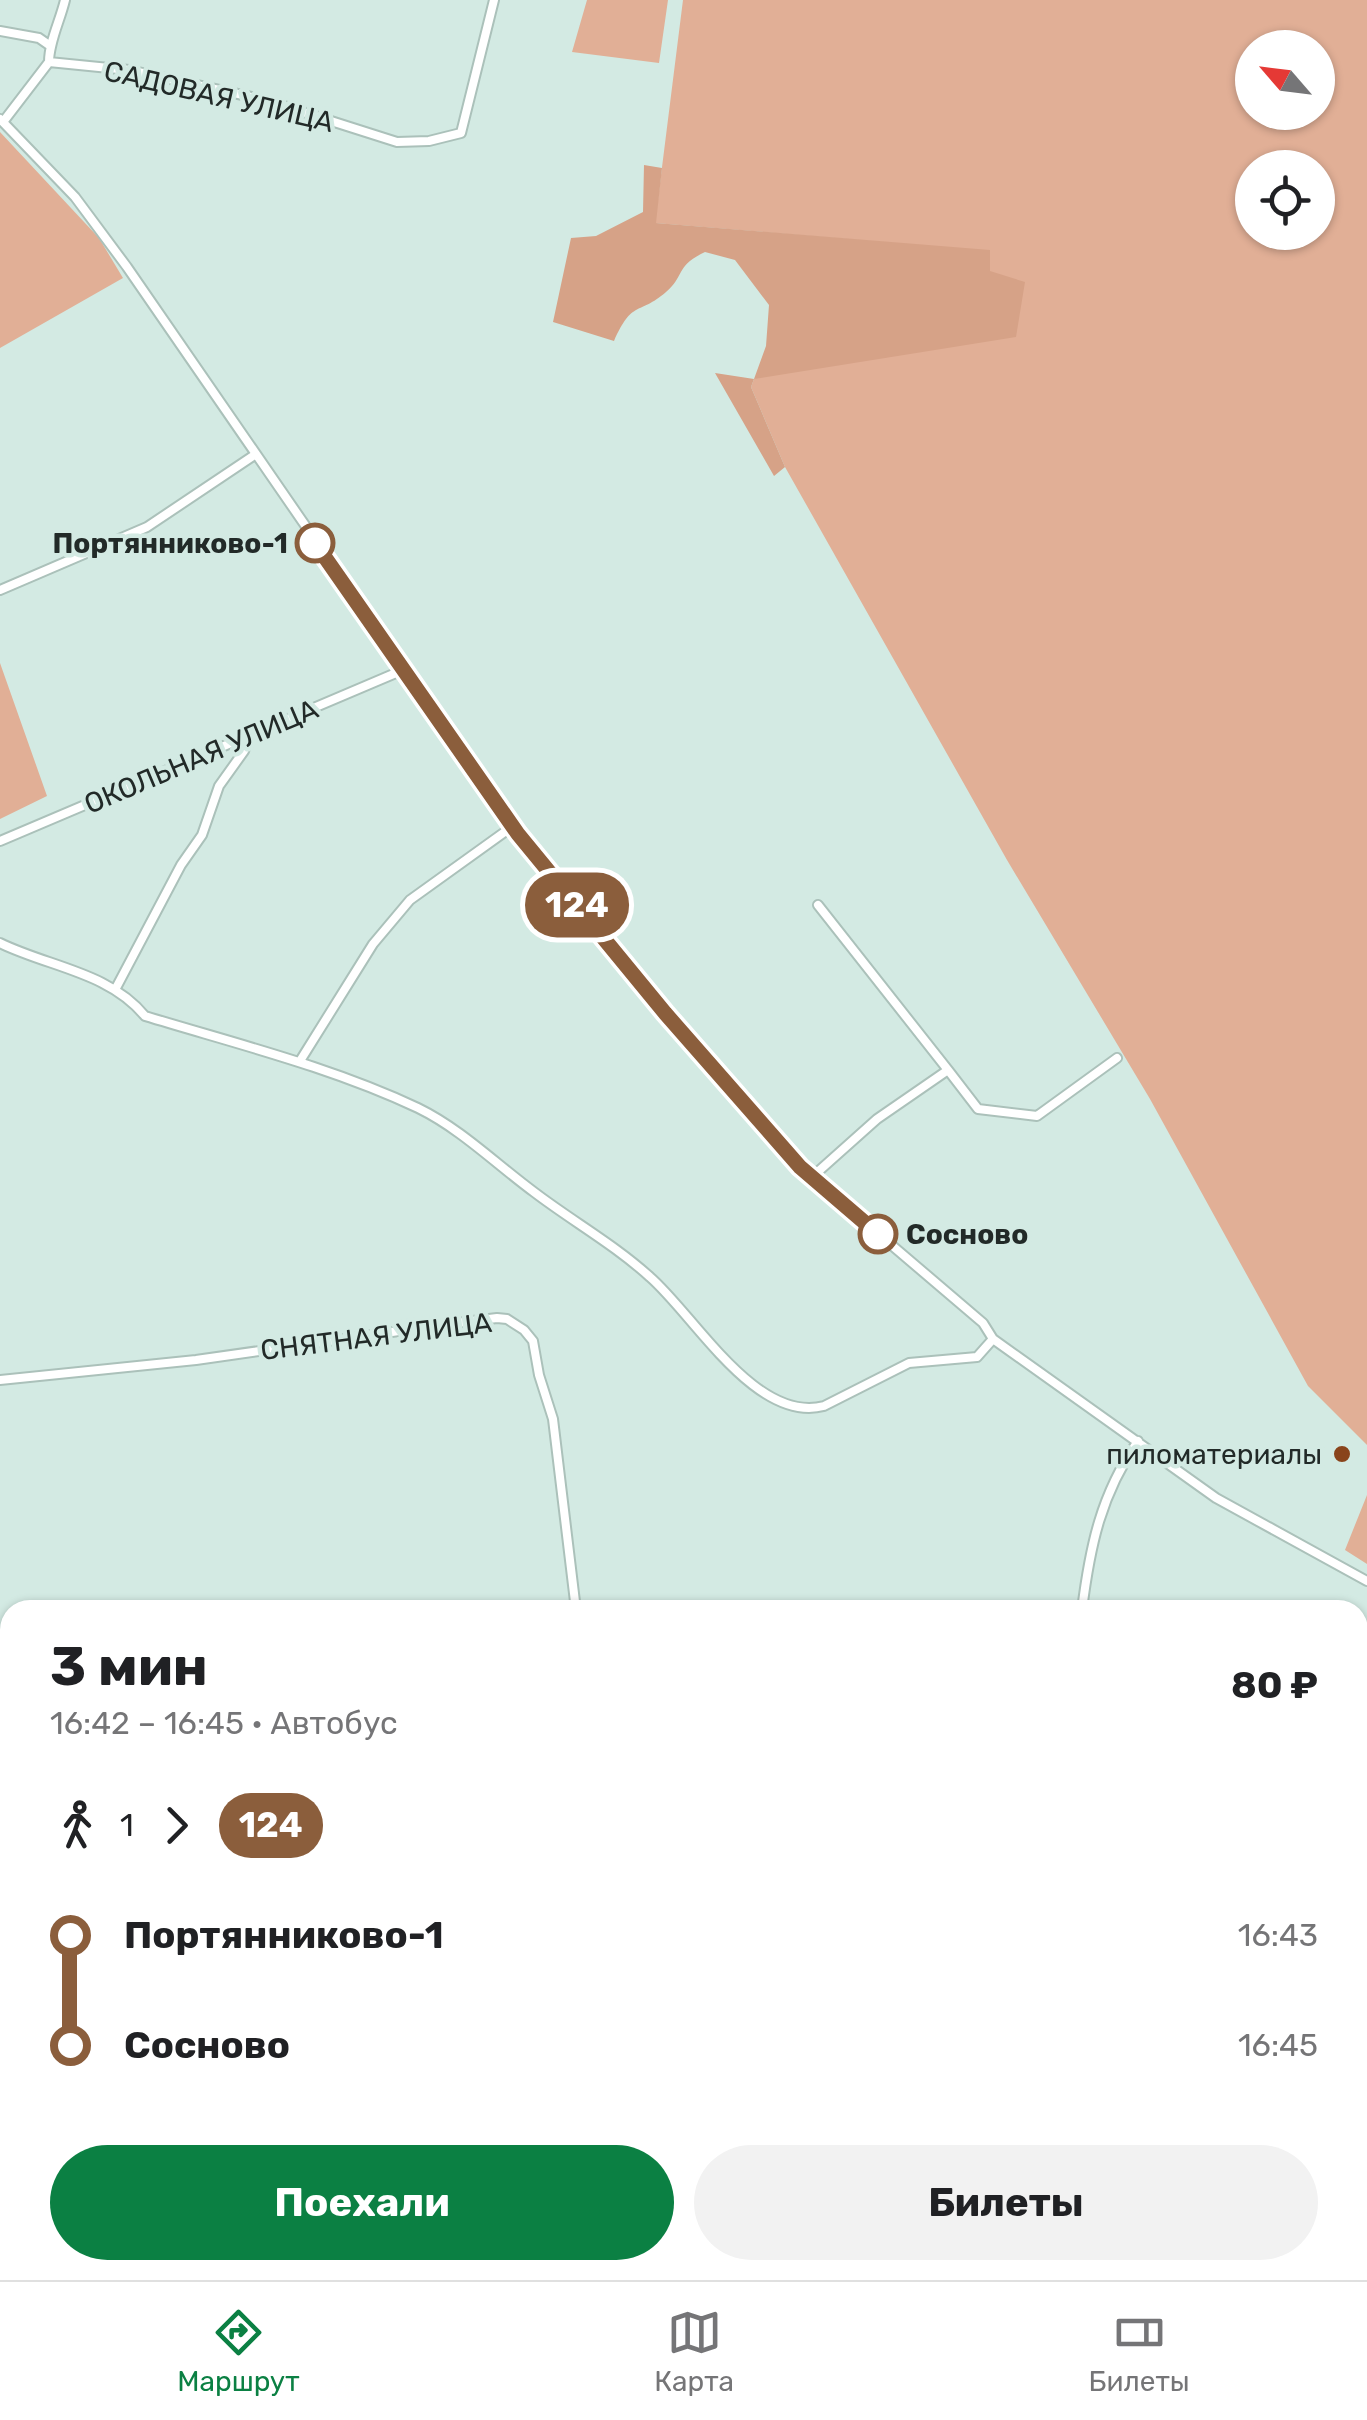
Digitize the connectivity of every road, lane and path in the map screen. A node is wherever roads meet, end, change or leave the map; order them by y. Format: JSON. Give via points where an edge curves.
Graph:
{"nodes":[{"id":1,"x":65,"y":0,"type":"edge"},
{"id":2,"x":494,"y":0,"type":"edge"},
{"id":3,"x":0,"y":30,"type":"edge"},
{"id":4,"x":49,"y":45,"type":"junction"},
{"id":5,"x":49,"y":62,"type":"junction"},
{"id":6,"x":1,"y":120,"type":"edge"},
{"id":7,"x":256,"y":454,"type":"junction"},
{"id":8,"x":0,"y":590,"type":"edge"},
{"id":9,"x":403,"y":670,"type":"junction"},
{"id":10,"x":250,"y":736,"type":"junction"},
{"id":11,"x":513,"y":826,"type":"junction"},
{"id":12,"x":0,"y":841,"type":"edge"},
{"id":13,"x":818,"y":905,"type":"dead end"},
{"id":14,"x":0,"y":944,"type":"edge"},
{"id":15,"x":116,"y":988,"type":"junction"},
{"id":16,"x":1117,"y":1058,"type":"dead end"},
{"id":17,"x":300,"y":1061,"type":"junction"},
{"id":18,"x":948,"y":1070,"type":"junction"},
{"id":19,"x":812,"y":1177,"type":"junction"},
{"id":20,"x":993,"y":1339,"type":"junction"},
{"id":21,"x":0,"y":1380,"type":"edge"},
{"id":22,"x":1138,"y":1441,"type":"junction"},
{"id":23,"x":1367,"y":1581,"type":"edge"},
{"id":24,"x":575,"y":1600,"type":"edge"},
{"id":25,"x":1083,"y":1600,"type":"edge"}],
"edges":[{"from":1,"to":4,"type":"street"},
{"from":2,"to":5,"type":"street","name":"САДОВАЯ УЛИЦА","via":[[461,133],[429,141],[397,142],[265,100],[129,70]]},
{"from":3,"to":4,"type":"street"},
{"from":4,"to":5,"type":"street"},
{"from":5,"to":6,"type":"street"},
{"from":6,"to":7,"type":"street","via":[[75,197]]},
{"from":7,"to":8,"type":"street","via":[[147,527]]},
{"from":7,"to":9,"type":"street"},
{"from":9,"to":10,"type":"street","name":"ОКОЛЬНАЯ УЛИЦА"},
{"from":9,"to":11,"type":"street"},
{"from":10,"to":12,"type":"street","name":"ОКОЛЬНАЯ УЛИЦА"},
{"from":10,"to":15,"type":"street"},
{"from":11,"to":17,"type":"street","via":[[410,900]]},
{"from":11,"to":19,"type":"street","via":[[665,1013]]},
{"from":13,"to":18,"type":"street"},
{"from":14,"to":15,"type":"street"},
{"from":15,"to":17,"type":"street","via":[[146,1016]]},
{"from":16,"to":18,"type":"street","via":[[1037,1116],[978,1109]]},
{"from":17,"to":20,"type":"street","via":[[420,1109],[498,1160],[645,1272],[737,1374],[796,1408],[824,1406],[909,1363],[976,1356]]},
{"from":18,"to":19,"type":"street"},
{"from":19,"to":20,"type":"street","via":[[983,1323]]},
{"from":20,"to":22,"type":"street"},
{"from":21,"to":24,"type":"street","name":"СНЯТНАЯ УЛИЦА","via":[[497,1318],[515,1323],[532,1341],[553,1419]]},
{"from":22,"to":23,"type":"street","via":[[1216,1498]]},
{"from":22,"to":25,"type":"street","via":[[1110,1485]]}]}
